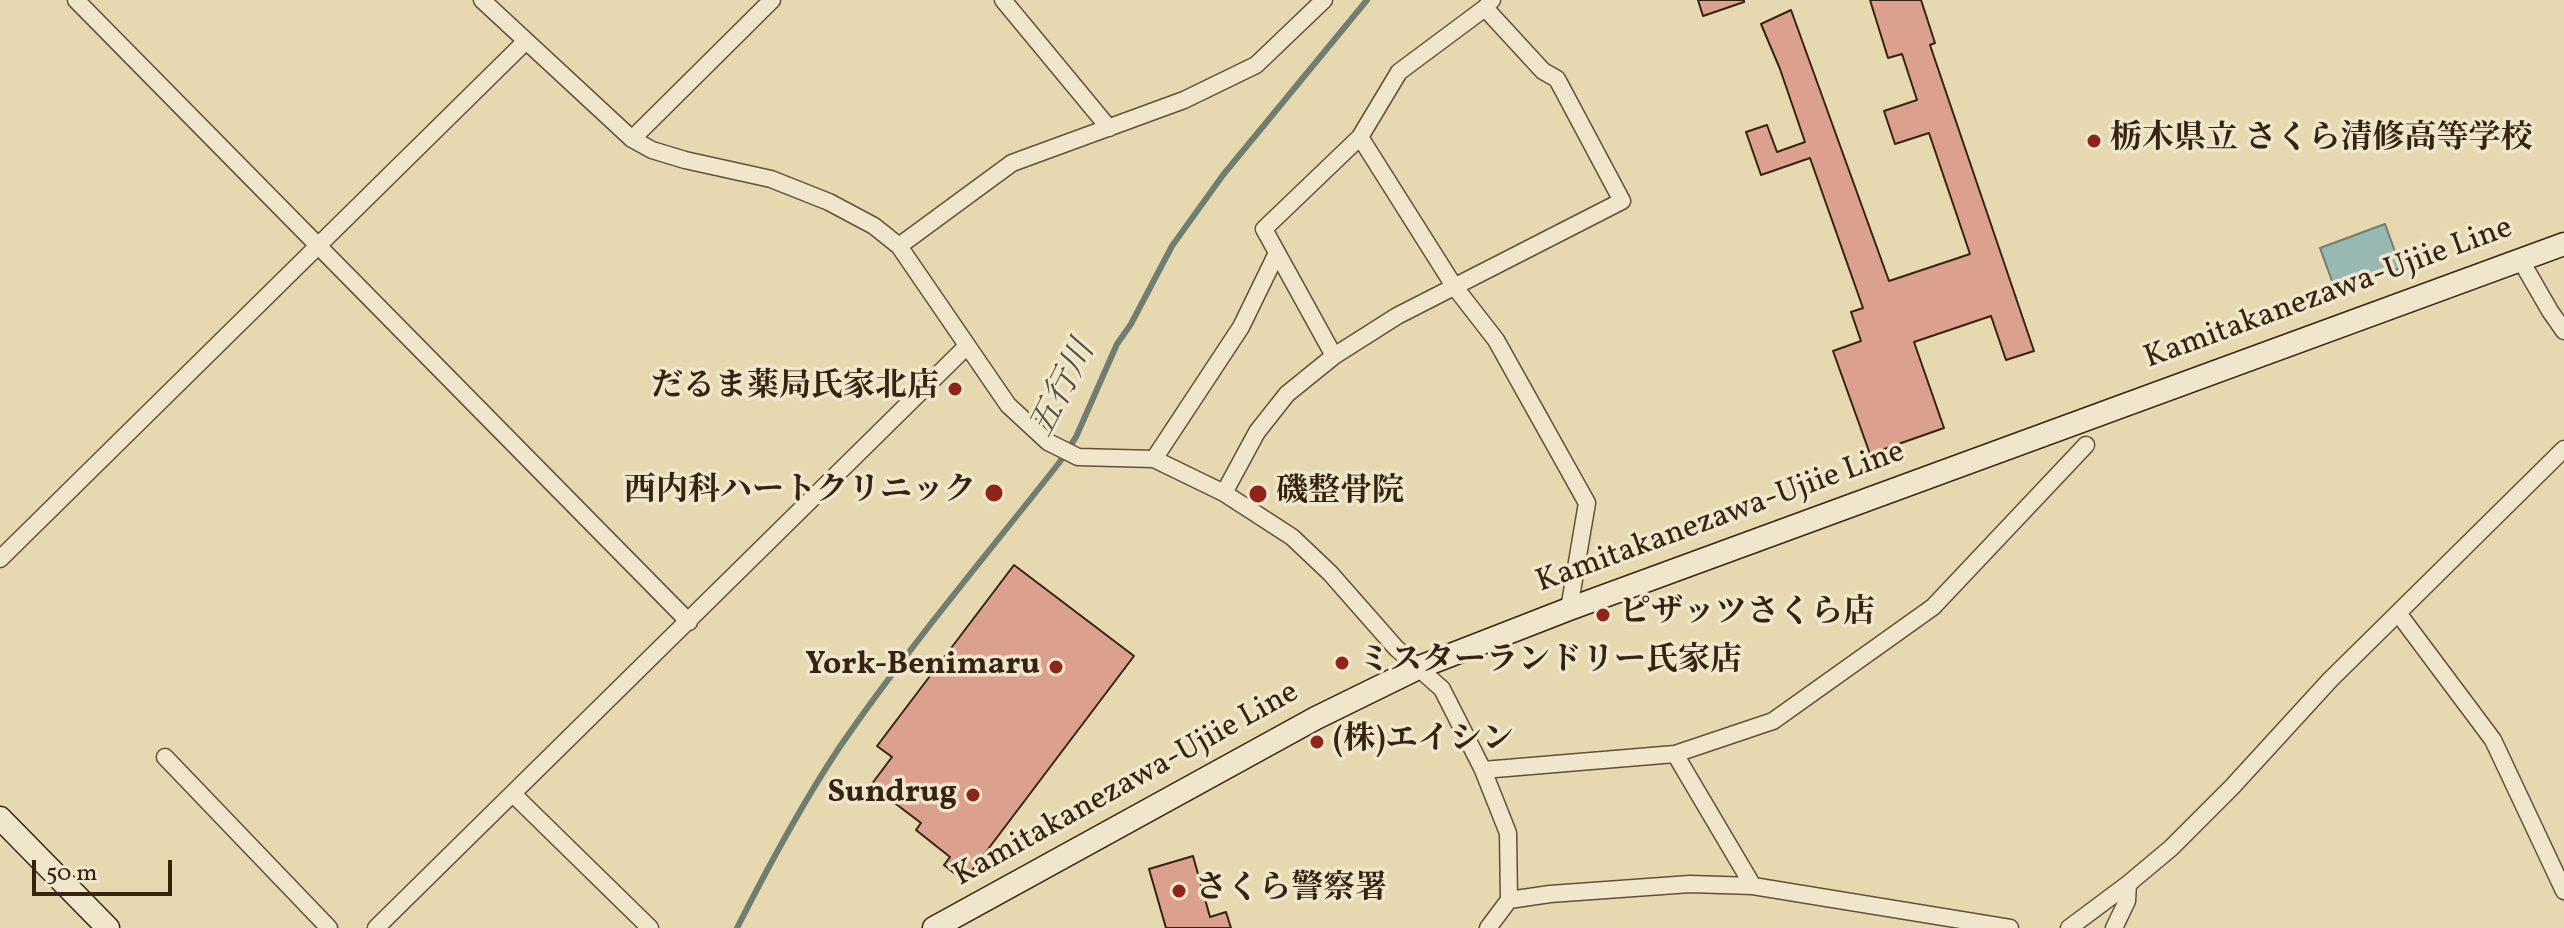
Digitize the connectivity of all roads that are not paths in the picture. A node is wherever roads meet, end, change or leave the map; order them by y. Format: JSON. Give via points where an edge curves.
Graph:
{"nodes":[{"id":1,"x":76,"y":0,"type":"edge"},
{"id":2,"x":482,"y":0,"type":"edge"},
{"id":3,"x":772,"y":0,"type":"edge"},
{"id":4,"x":1003,"y":0,"type":"edge"},
{"id":5,"x":1324,"y":0,"type":"edge"},
{"id":6,"x":1488,"y":4,"type":"edge"},
{"id":7,"x":525,"y":42,"type":"junction"},
{"id":8,"x":1109,"y":128,"type":"junction"},
{"id":9,"x":1360,"y":137,"type":"junction"},
{"id":10,"x":632,"y":139,"type":"junction"},
{"id":11,"x":2564,"y":244,"type":"edge"},
{"id":12,"x":899,"y":246,"type":"junction"},
{"id":13,"x":318,"y":247,"type":"junction"},
{"id":14,"x":1277,"y":253,"type":"junction"},
{"id":15,"x":2520,"y":259,"type":"junction"},
{"id":16,"x":1454,"y":286,"type":"junction"},
{"id":17,"x":2564,"y":331,"type":"edge"},
{"id":18,"x":967,"y":346,"type":"junction"},
{"id":19,"x":1334,"y":356,"type":"junction"},
{"id":20,"x":2086,"y":445,"type":"dead end"},
{"id":21,"x":2564,"y":449,"type":"edge"},
{"id":22,"x":1154,"y":459,"type":"junction"},
{"id":23,"x":1224,"y":493,"type":"junction"},
{"id":24,"x":0,"y":559,"type":"edge"},
{"id":25,"x":1569,"y":609,"type":"junction"},
{"id":26,"x":2398,"y":613,"type":"junction"},
{"id":27,"x":689,"y":622,"type":"junction"},
{"id":28,"x":1420,"y":667,"type":"junction"},
{"id":29,"x":1675,"y":754,"type":"junction"},
{"id":30,"x":165,"y":757,"type":"dead end"},
{"id":31,"x":1483,"y":770,"type":"junction"},
{"id":32,"x":513,"y":794,"type":"junction"},
{"id":33,"x":0,"y":818,"type":"edge"},
{"id":34,"x":2128,"y":884,"type":"junction"},
{"id":35,"x":1753,"y":886,"type":"junction"},
{"id":36,"x":2564,"y":891,"type":"edge"},
{"id":37,"x":1509,"y":900,"type":"junction"},
{"id":38,"x":108,"y":928,"type":"edge"},
{"id":39,"x":329,"y":928,"type":"edge"},
{"id":40,"x":376,"y":928,"type":"edge"},
{"id":41,"x":650,"y":928,"type":"edge"},
{"id":42,"x":934,"y":928,"type":"edge"},
{"id":43,"x":1488,"y":928,"type":"edge"},
{"id":44,"x":2010,"y":928,"type":"edge"},
{"id":45,"x":2069,"y":928,"type":"edge"},
{"id":46,"x":2114,"y":928,"type":"edge"}],
"edges":[{"from":1,"to":13,"type":"street"},
{"from":2,"to":7,"type":"street"},
{"from":3,"to":10,"type":"street"},
{"from":4,"to":8,"type":"street"},
{"from":5,"to":8,"type":"street","via":[[1256,65]]},
{"from":6,"to":9,"type":"street","via":[[1399,72]]},
{"from":6,"to":16,"type":"street","via":[[1543,71],[1557,79],[1622,201]]},
{"from":7,"to":10,"type":"street"},
{"from":7,"to":13,"type":"street"},
{"from":8,"to":12,"type":"street","via":[[1012,163]]},
{"from":9,"to":14,"type":"street","via":[[1264,229]]},
{"from":9,"to":16,"type":"street"},
{"from":10,"to":12,"type":"street","via":[[652,150],[771,179],[829,202]]},
{"from":11,"to":15,"type":"main road","name":"Kamitakanezawa-Ujiie Line"},
{"from":12,"to":18,"type":"street"},
{"from":13,"to":24,"type":"street"},
{"from":13,"to":27,"type":"street"},
{"from":14,"to":19,"type":"street"},
{"from":14,"to":22,"type":"street","via":[[1241,327]]},
{"from":15,"to":17,"type":"street"},
{"from":15,"to":25,"type":"main road","name":"Kamitakanezawa-Ujiie Line"},
{"from":16,"to":19,"type":"street"},
{"from":16,"to":25,"type":"street","via":[[1496,340],[1587,503]]},
{"from":18,"to":22,"type":"street","via":[[1008,405],[1048,442],[1078,457]]},
{"from":18,"to":27,"type":"street"},
{"from":19,"to":23,"type":"street","via":[[1287,394],[1257,432]]},
{"from":20,"to":29,"type":"street","via":[[1933,607],[1773,721]]},
{"from":21,"to":26,"type":"street"},
{"from":22,"to":23,"type":"street"},
{"from":23,"to":28,"type":"street","via":[[1292,537]]},
{"from":25,"to":28,"type":"main road","name":"Kamitakanezawa-Ujiie Line"},
{"from":26,"to":34,"type":"street","via":[[2232,787]]},
{"from":26,"to":36,"type":"street","via":[[2493,740]]},
{"from":27,"to":32,"type":"street"},
{"from":28,"to":31,"type":"street","via":[[1442,689]]},
{"from":28,"to":42,"type":"main road","name":"Kamitakanezawa-Ujiie Line","via":[[1316,718]]},
{"from":29,"to":31,"type":"street"},
{"from":29,"to":35,"type":"street"},
{"from":30,"to":39,"type":"street"},
{"from":31,"to":37,"type":"street","via":[[1508,833]]},
{"from":32,"to":40,"type":"street"},
{"from":32,"to":41,"type":"street"},
{"from":33,"to":38,"type":"main road"},
{"from":34,"to":45,"type":"street"},
{"from":34,"to":46,"type":"street","via":[[2127,901]]},
{"from":35,"to":37,"type":"street","via":[[1690,884]]},
{"from":35,"to":44,"type":"street"},
{"from":37,"to":43,"type":"street"}]}
